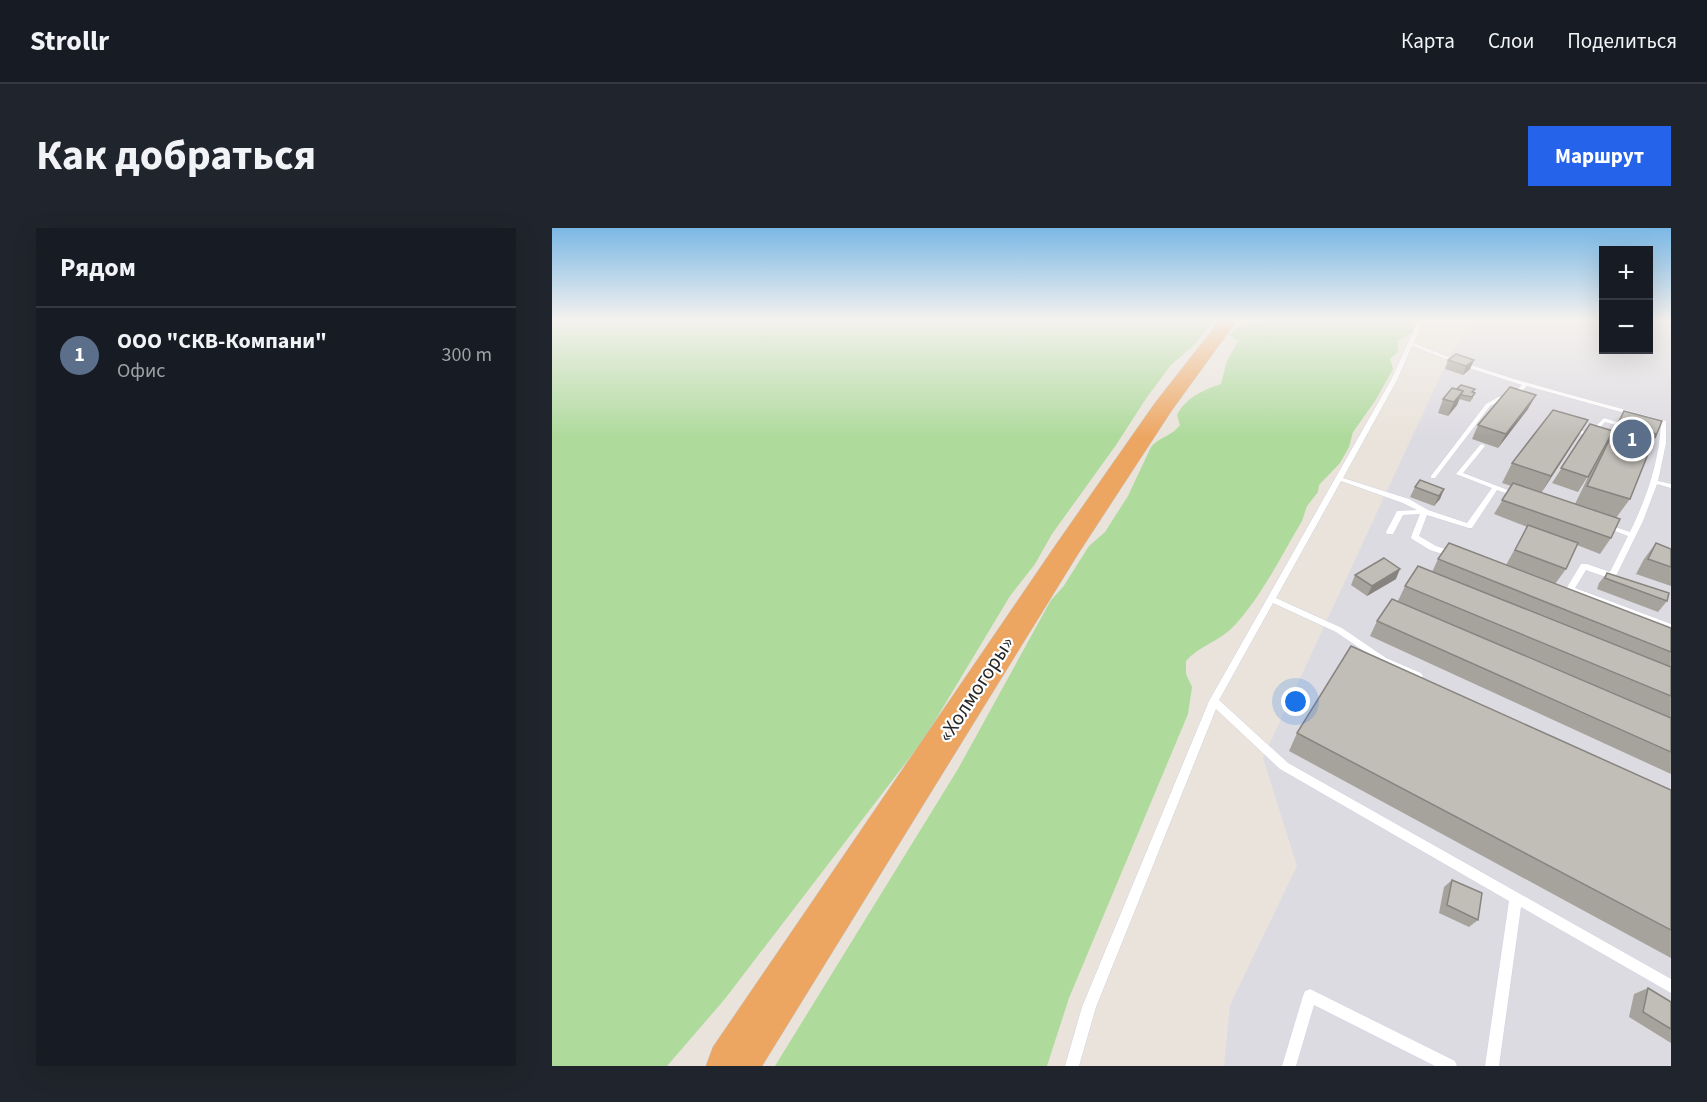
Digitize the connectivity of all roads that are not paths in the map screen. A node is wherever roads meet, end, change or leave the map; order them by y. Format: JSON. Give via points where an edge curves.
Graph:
{"nodes":[{"id":1,"x":1201,"y":358,"type":"edge"},
{"id":2,"x":1403,"y":358,"type":"edge"},
{"id":3,"x":1448,"y":358,"type":"edge"},
{"id":4,"x":1527,"y":383,"type":"junction"},
{"id":5,"x":1634,"y":428,"type":"edge"},
{"id":6,"x":1568,"y":429,"type":"edge"},
{"id":7,"x":1654,"y":434,"type":"edge"},
{"id":8,"x":1668,"y":438,"type":"edge"},
{"id":9,"x":1482,"y":446,"type":"dead end"},
{"id":10,"x":1433,"y":477,"type":"dead end"},
{"id":11,"x":1340,"y":479,"type":"junction"},
{"id":12,"x":1656,"y":482,"type":"junction"},
{"id":13,"x":1671,"y":486,"type":"edge"},
{"id":14,"x":1496,"y":487,"type":"junction"},
{"id":15,"x":1527,"y":498,"type":"edge"},
{"id":16,"x":1425,"y":512,"type":"junction"},
{"id":17,"x":1601,"y":524,"type":"edge"},
{"id":18,"x":1390,"y":532,"type":"dead end"},
{"id":19,"x":1632,"y":535,"type":"junction"},
{"id":20,"x":1464,"y":558,"type":"edge"},
{"id":21,"x":1564,"y":590,"type":"edge"},
{"id":22,"x":1574,"y":591,"type":"junction"},
{"id":23,"x":1272,"y":599,"type":"junction"},
{"id":24,"x":1671,"y":627,"type":"edge"},
{"id":25,"x":1426,"y":680,"type":"edge"},
{"id":26,"x":1214,"y":701,"type":"junction"},
{"id":27,"x":1516,"y":898,"type":"junction"},
{"id":28,"x":1671,"y":986,"type":"edge"},
{"id":29,"x":732,"y":1066,"type":"edge"},
{"id":30,"x":1072,"y":1066,"type":"edge"},
{"id":31,"x":1289,"y":1066,"type":"edge"},
{"id":32,"x":1450,"y":1066,"type":"edge"},
{"id":33,"x":1492,"y":1066,"type":"edge"}],
"edges":[{"from":1,"to":29,"type":"highway","name":"«Холмогоры»","via":[[1071,543]]},
{"from":2,"to":11,"type":"lane"},
{"from":3,"to":4,"type":"lane"},
{"from":4,"to":8,"type":"lane","via":[[1664,422]]},
{"from":4,"to":10,"type":"lane","via":[[1511,398],[1500,398],[1488,405]]},
{"from":5,"to":6,"type":"lane","via":[[1604,420],[1590,435]]},
{"from":7,"to":8,"type":"lane"},
{"from":8,"to":12,"type":"lane"},
{"from":9,"to":14,"type":"lane","via":[[1459,474]]},
{"from":11,"to":16,"type":"lane","via":[[1406,501]]},
{"from":11,"to":23,"type":"lane"},
{"from":12,"to":13,"type":"lane"},
{"from":12,"to":19,"type":"lane"},
{"from":14,"to":15,"type":"lane"},
{"from":14,"to":16,"type":"lane","via":[[1469,526]]},
{"from":16,"to":18,"type":"lane","via":[[1400,513]]},
{"from":16,"to":20,"type":"lane","via":[[1415,537],[1432,548]]},
{"from":17,"to":19,"type":"lane"},
{"from":19,"to":22,"type":"lane","via":[[1612,576],[1584,566],[1570,589]]},
{"from":21,"to":22,"type":"lane"},
{"from":22,"to":24,"type":"lane"},
{"from":23,"to":25,"type":"lane","via":[[1339,630],[1383,660]]},
{"from":23,"to":26,"type":"lane"},
{"from":26,"to":27,"type":"lane","via":[[1284,766]]},
{"from":26,"to":30,"type":"lane","via":[[1089,1007]]},
{"from":27,"to":28,"type":"lane"},
{"from":27,"to":33,"type":"lane"},
{"from":31,"to":32,"type":"lane","via":[[1310,996]]}]}
